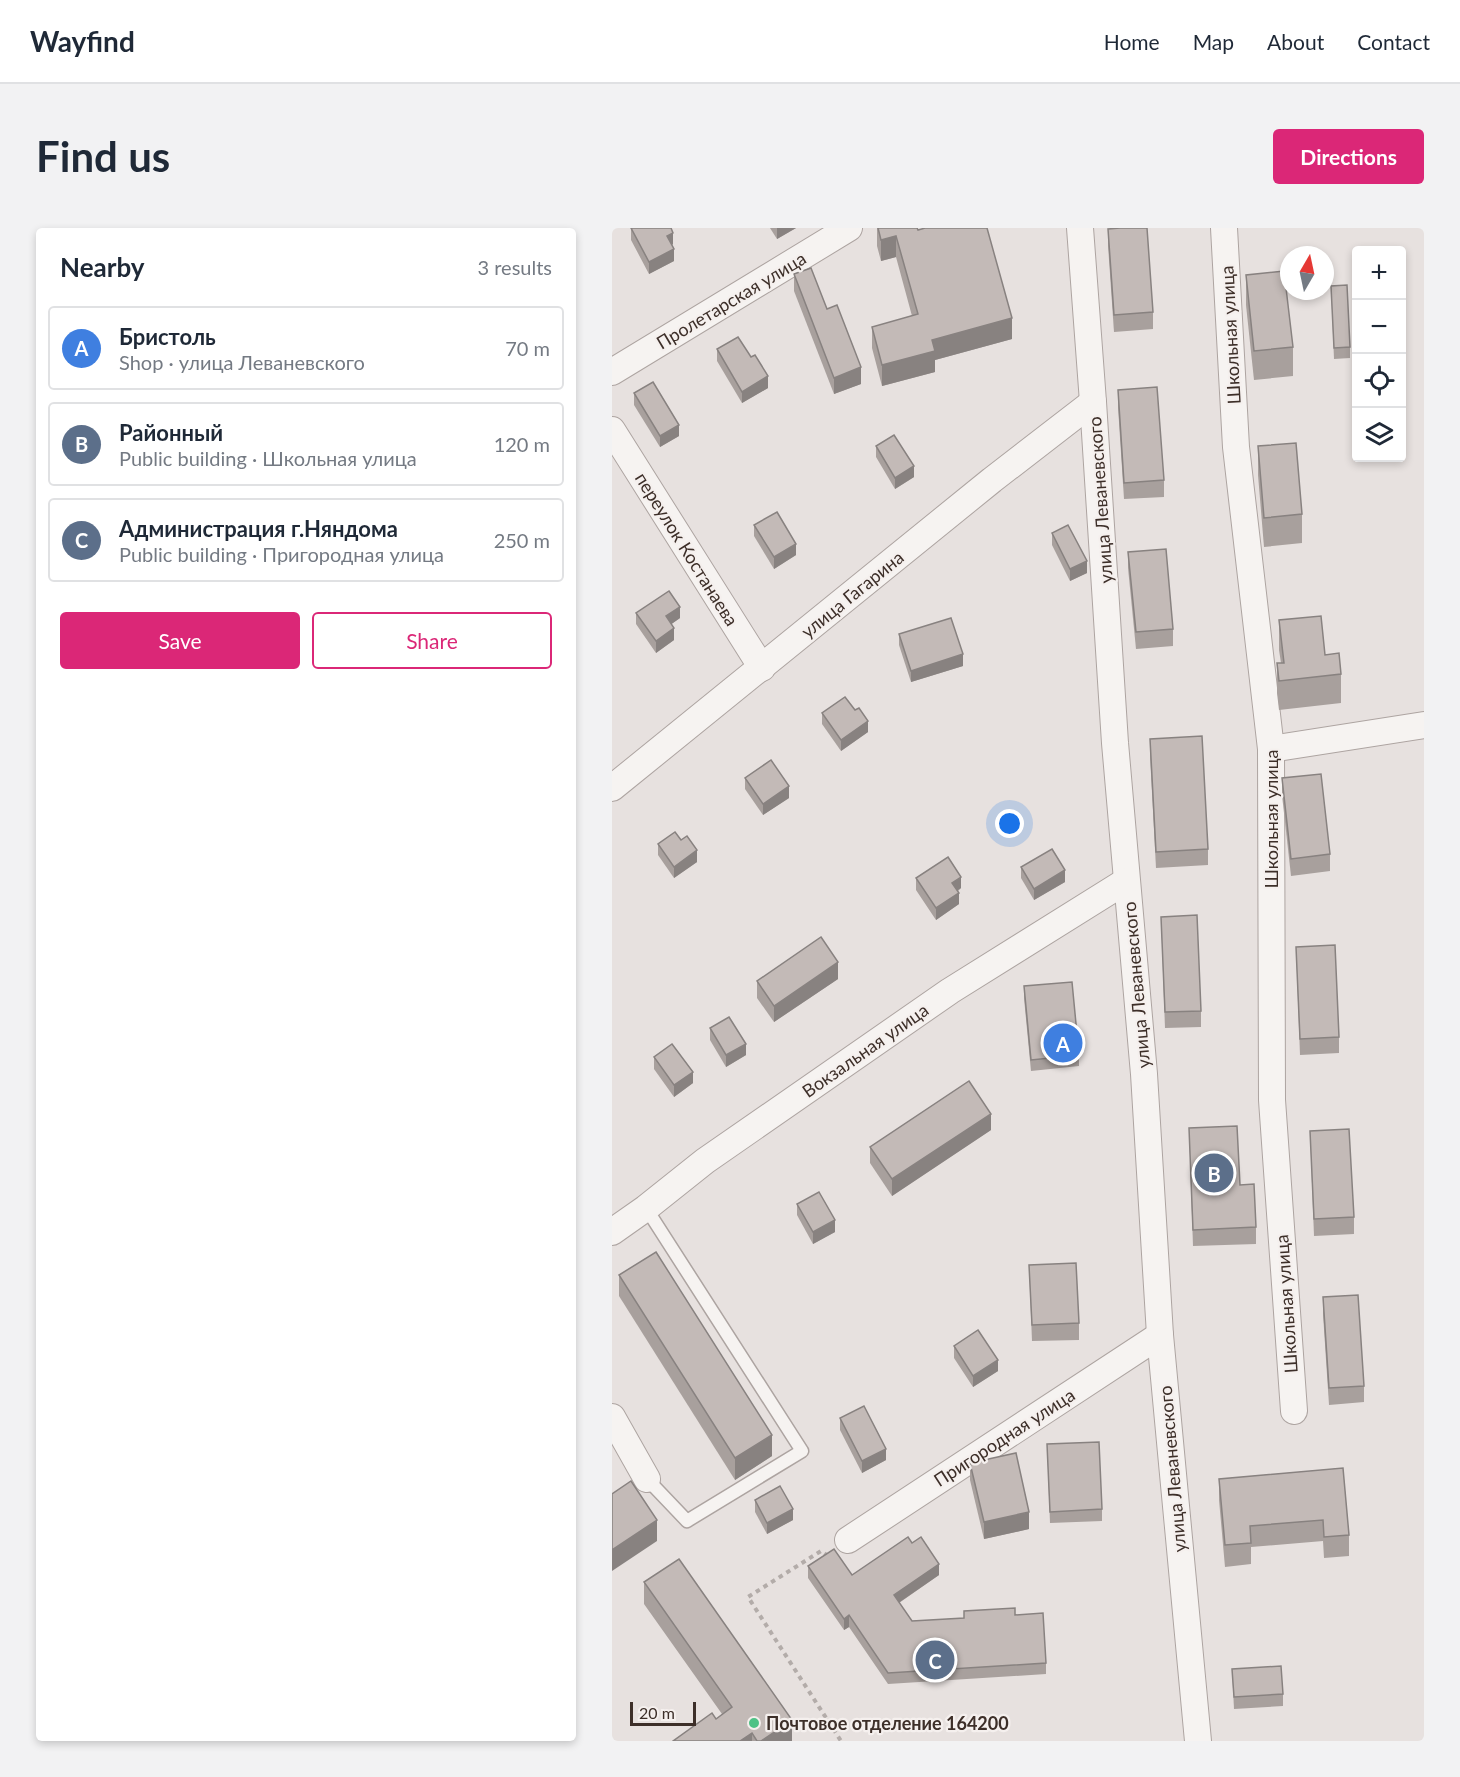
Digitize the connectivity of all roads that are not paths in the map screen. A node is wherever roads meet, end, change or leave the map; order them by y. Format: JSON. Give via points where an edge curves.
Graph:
{"nodes":[{"id":1,"x":849,"y":228,"type":"edge"},
{"id":2,"x":1080,"y":228,"type":"edge"},
{"id":3,"x":1224,"y":228,"type":"edge"},
{"id":4,"x":612,"y":372,"type":"edge"},
{"id":5,"x":1094,"y":402,"type":"junction"},
{"id":6,"x":612,"y":430,"type":"edge"},
{"id":7,"x":762,"y":668,"type":"junction"},
{"id":8,"x":1424,"y":725,"type":"edge"},
{"id":9,"x":1271,"y":749,"type":"junction"},
{"id":10,"x":612,"y":788,"type":"edge"},
{"id":11,"x":1126,"y":881,"type":"junction"},
{"id":12,"x":646,"y":1208,"type":"junction"},
{"id":13,"x":612,"y":1232,"type":"edge"},
{"id":14,"x":1160,"y":1335,"type":"junction"},
{"id":15,"x":1294,"y":1411,"type":"dead end"},
{"id":16,"x":612,"y":1417,"type":"edge"},
{"id":17,"x":638,"y":1485,"type":"joint"},
{"id":18,"x":848,"y":1540,"type":"dead end"},
{"id":19,"x":1198,"y":1741,"type":"edge"}],
"edges":[{"from":1,"to":4,"type":"street","name":"Пролетарская улица"},
{"from":2,"to":5,"type":"street","name":"улица Леваневского"},
{"from":3,"to":9,"type":"street","name":"Школьная улица","via":[[1236,447]]},
{"from":5,"to":7,"type":"street","name":"улица Гагарина"},
{"from":5,"to":11,"type":"street","name":"улица Леваневского"},
{"from":6,"to":7,"type":"street","name":"переулок Костанаева"},
{"from":7,"to":10,"type":"street","name":"улица Гагарина"},
{"from":8,"to":9,"type":"street"},
{"from":9,"to":15,"type":"street","name":"Школьная улица","via":[[1272,1100]]},
{"from":11,"to":12,"type":"street","name":"Вокзальная улица","via":[[950,991],[705,1161]]},
{"from":11,"to":14,"type":"street","name":"улица Леваневского","via":[[1144,1074]]},
{"from":12,"to":13,"type":"street","name":"Вокзальная улица"},
{"from":12,"to":17,"type":"lane","via":[[802,1451],[687,1521]]},
{"from":14,"to":18,"type":"street","name":"Пригородная улица"},
{"from":14,"to":19,"type":"street","name":"улица Леваневского"},
{"from":16,"to":17,"type":"street"}]}
